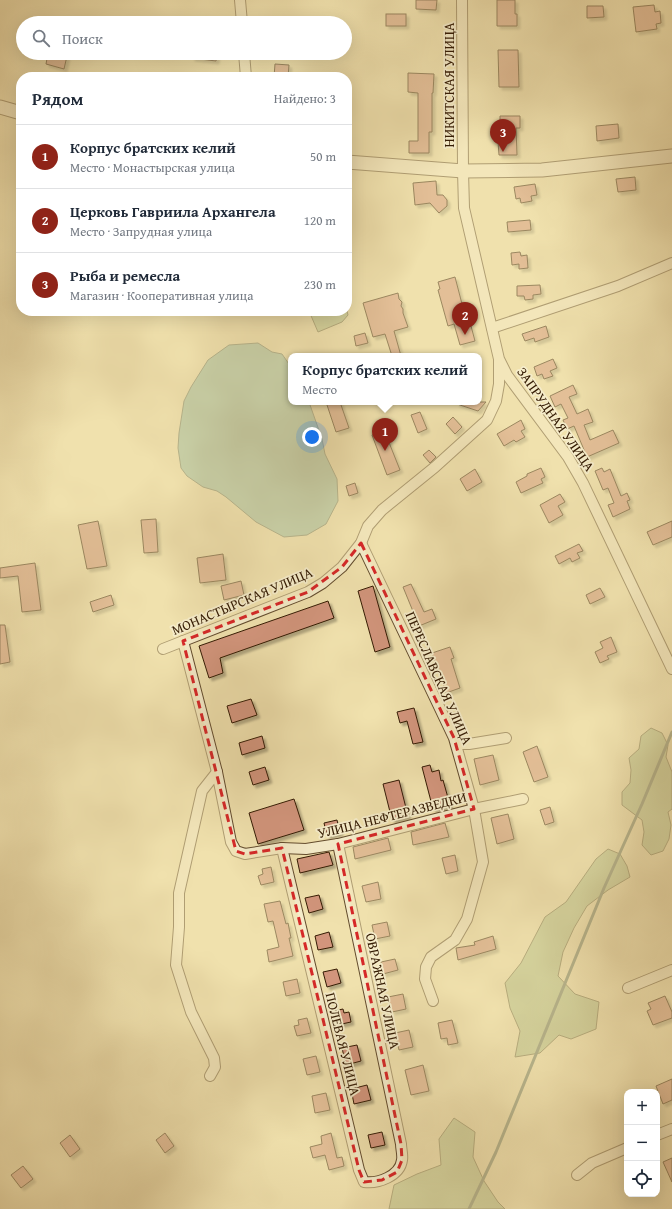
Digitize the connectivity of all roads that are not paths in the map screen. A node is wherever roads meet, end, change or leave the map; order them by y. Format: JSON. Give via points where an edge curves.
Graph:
{"nodes":[{"id":1,"x":240,"y":0,"type":"edge"},
{"id":2,"x":462,"y":0,"type":"edge"},
{"id":3,"x":241,"y":16,"type":"edge"},
{"id":4,"x":245,"y":60,"type":"edge"},
{"id":5,"x":246,"y":72,"type":"edge"},
{"id":6,"x":0,"y":107,"type":"edge"},
{"id":7,"x":16,"y":112,"type":"edge"},
{"id":8,"x":672,"y":156,"type":"edge"},
{"id":9,"x":352,"y":162,"type":"edge"},
{"id":10,"x":463,"y":170,"type":"junction"},
{"id":11,"x":672,"y":263,"type":"edge"},
{"id":12,"x":492,"y":328,"type":"junction"},
{"id":13,"x":499,"y":359,"type":"junction"},
{"id":14,"x":361,"y":543,"type":"junction"},
{"id":15,"x":183,"y":641,"type":"junction"},
{"id":16,"x":163,"y":649,"type":"dead end"},
{"id":17,"x":672,"y":669,"type":"edge"},
{"id":18,"x":506,"y":738,"type":"dead end"},
{"id":19,"x":456,"y":744,"type":"junction"},
{"id":20,"x":217,"y":772,"type":"junction"},
{"id":21,"x":523,"y":799,"type":"dead end"},
{"id":22,"x":474,"y":809,"type":"junction"},
{"id":23,"x":338,"y":844,"type":"junction"},
{"id":24,"x":282,"y":848,"type":"junction"},
{"id":25,"x":672,"y":970,"type":"edge"},
{"id":26,"x":628,"y":988,"type":"dead end"},
{"id":27,"x":432,"y":1001,"type":"dead end"},
{"id":28,"x":210,"y":1076,"type":"dead end"},
{"id":29,"x":672,"y":1129,"type":"edge"},
{"id":30,"x":660,"y":1135,"type":"edge"},
{"id":31,"x":401,"y":1144,"type":"joint"},
{"id":32,"x":624,"y":1149,"type":"edge"},
{"id":33,"x":576,"y":1175,"type":"dead end"}],
"edges":[{"from":1,"to":3,"type":"street"},
{"from":2,"to":10,"type":"street","name":"НИКИТСКАЯ УЛИЦА"},
{"from":4,"to":5,"type":"street"},
{"from":6,"to":7,"type":"street"},
{"from":8,"to":10,"type":"street","via":[[542,170]]},
{"from":9,"to":10,"type":"street"},
{"from":10,"to":12,"type":"street","name":"ЗАПРУДНАЯ УЛИЦА","via":[[464,208]]},
{"from":11,"to":12,"type":"street","via":[[618,286]]},
{"from":12,"to":13,"type":"street","name":"ЗАПРУДНАЯ УЛИЦА"},
{"from":13,"to":14,"type":"street","name":"МОНАСТЫРСКАЯ УЛИЦА","via":[[497,396],[487,420],[382,510],[368,526]]},
{"from":13,"to":17,"type":"street","name":"ЗАПРУДНАЯ УЛИЦА","via":[[507,375],[568,457],[583,482]]},
{"from":14,"to":15,"type":"street","name":"МОНАСТЫРСКАЯ УЛИЦА","via":[[342,567],[308,592]]},
{"from":14,"to":19,"type":"street","name":"ПЕРЕСЛАВСКАЯ УЛИЦА"},
{"from":15,"to":16,"type":"street","name":"МОНАСТЫРСКАЯ УЛИЦА"},
{"from":15,"to":20,"type":"street"},
{"from":18,"to":19,"type":"street"},
{"from":19,"to":22,"type":"street","name":"ПЕРЕСЛАВСКАЯ УЛИЦА"},
{"from":20,"to":24,"type":"street","name":"УЛИЦА НЕФТЕРАЗВЕДКИ","via":[[236,851],[245,854]]},
{"from":20,"to":28,"type":"street","via":[[202,791],[179,893],[176,965],[191,1012],[214,1058],[215,1066]]},
{"from":21,"to":22,"type":"street","name":"УЛИЦА НЕФТЕРАЗВЕДКИ"},
{"from":22,"to":23,"type":"street","name":"УЛИЦА НЕФТЕРАЗВЕДКИ"},
{"from":22,"to":27,"type":"street","name":"ПЕРЕСЛАВСКАЯ УЛИЦА","via":[[483,862],[467,918],[455,940],[431,957],[426,967],[425,980]]},
{"from":23,"to":24,"type":"street","name":"УЛИЦА НЕФТЕРАЗВЕДКИ","via":[[306,849]]},
{"from":23,"to":31,"type":"street","name":"ОВРАЖНАЯ УЛИЦА"},
{"from":24,"to":31,"type":"street","name":"ПОЛЕВАЯ УЛИЦА","via":[[357,1163],[364,1182],[382,1180],[397,1172],[402,1160]]},
{"from":25,"to":26,"type":"street"},
{"from":29,"to":30,"type":"street"},
{"from":32,"to":33,"type":"street","via":[[592,1163]]}]}
